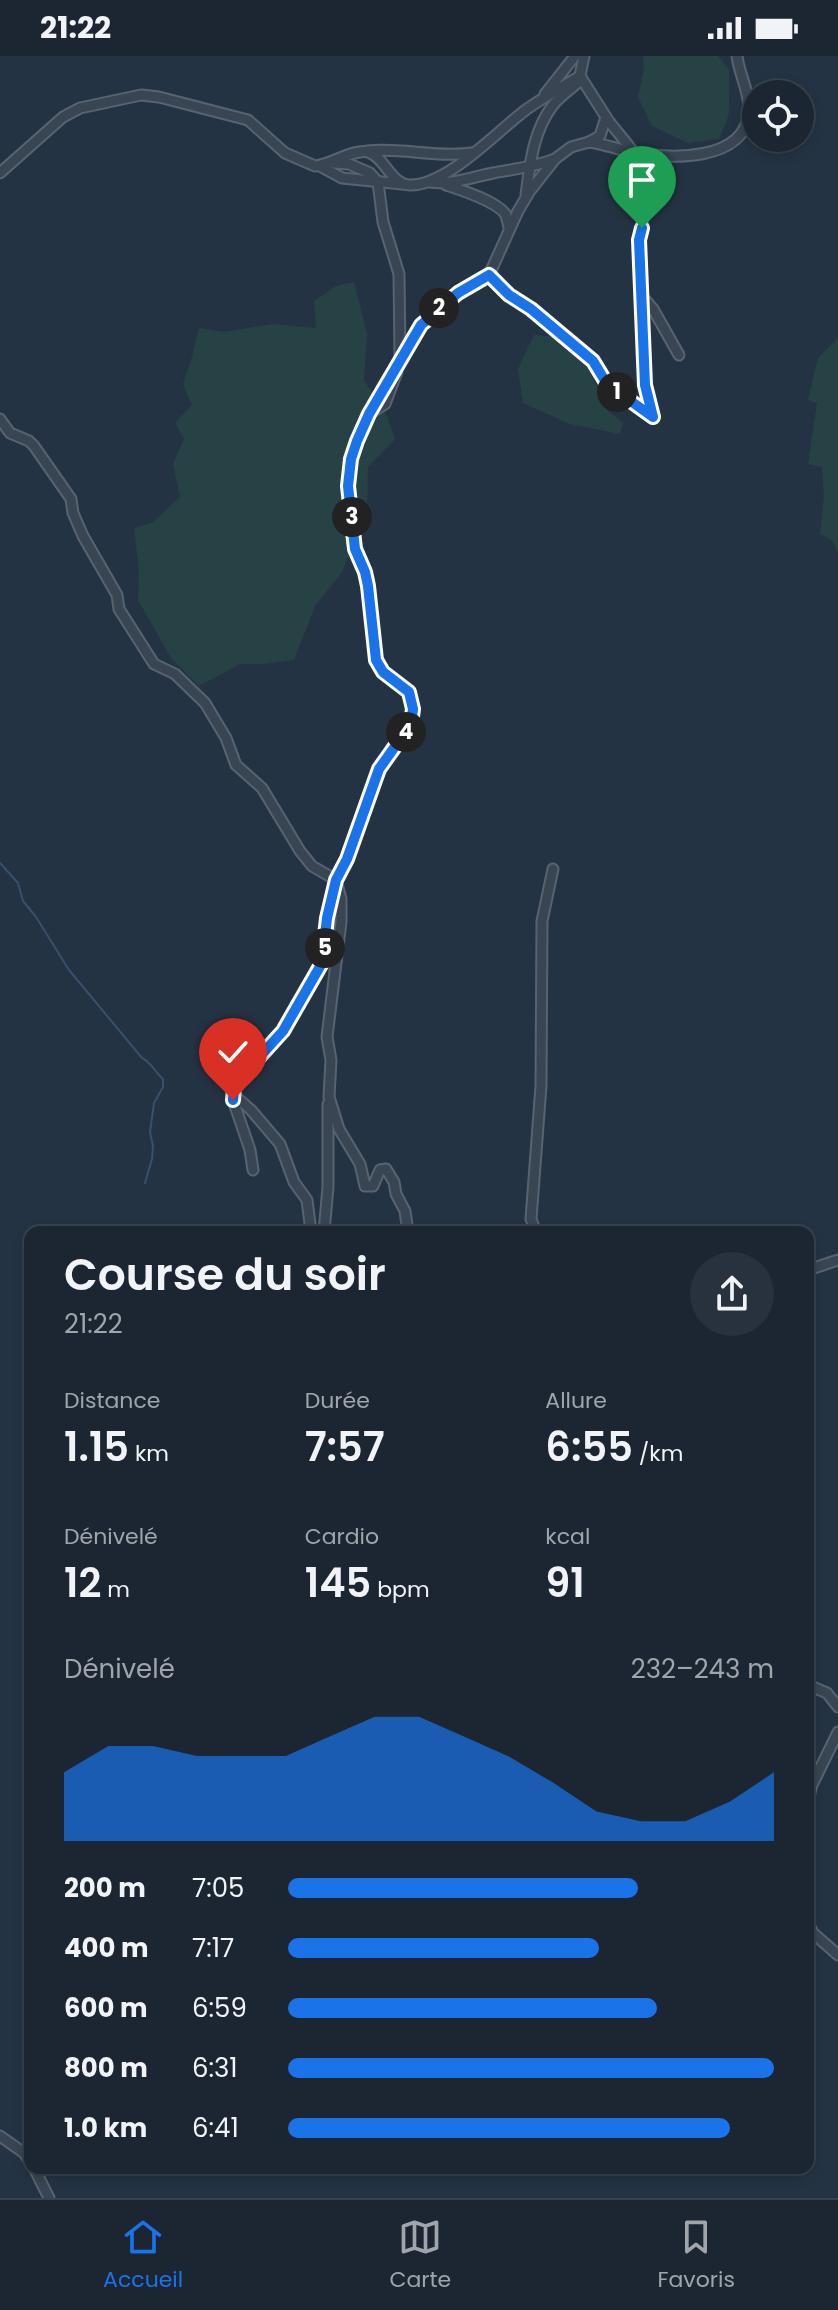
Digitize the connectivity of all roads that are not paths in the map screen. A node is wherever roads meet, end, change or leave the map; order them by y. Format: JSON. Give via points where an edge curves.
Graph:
{"nodes":[{"id":1,"x":575,"y":56,"type":"edge"},
{"id":2,"x":584,"y":56,"type":"edge"},
{"id":3,"x":737,"y":56,"type":"edge"},
{"id":4,"x":581,"y":78,"type":"junction"},
{"id":5,"x":537,"y":103,"type":"junction"},
{"id":6,"x":605,"y":121,"type":"junction"},
{"id":7,"x":589,"y":142,"type":"junction"},
{"id":8,"x":367,"y":151,"type":"junction"},
{"id":9,"x":477,"y":151,"type":"junction"},
{"id":10,"x":633,"y":152,"type":"junction"},
{"id":11,"x":555,"y":159,"type":"junction"},
{"id":12,"x":331,"y":162,"type":"junction"},
{"id":13,"x":320,"y":166,"type":"junction"},
{"id":14,"x":530,"y":168,"type":"junction"},
{"id":15,"x":0,"y":173,"type":"edge"},
{"id":16,"x":378,"y":182,"type":"junction"},
{"id":17,"x":430,"y":182,"type":"junction"},
{"id":18,"x":402,"y":184,"type":"junction"},
{"id":19,"x":443,"y":184,"type":"junction"},
{"id":20,"x":526,"y":198,"type":"junction"},
{"id":21,"x":509,"y":228,"type":"junction"},
{"id":22,"x":489,"y":275,"type":"junction"},
{"id":23,"x":641,"y":295,"type":"junction"},
{"id":24,"x":679,"y":355,"type":"dead end"},
{"id":25,"x":400,"y":360,"type":"junction"},
{"id":26,"x":0,"y":419,"type":"edge"},
{"id":27,"x":553,"y":869,"type":"dead end"},
{"id":28,"x":336,"y":880,"type":"junction"},
{"id":29,"x":234,"y":1095,"type":"junction"},
{"id":30,"x":329,"y":1097,"type":"junction"},
{"id":31,"x":253,"y":1170,"type":"dead end"},
{"id":32,"x":310,"y":1226,"type":"edge"},
{"id":33,"x":325,"y":1226,"type":"edge"},
{"id":34,"x":407,"y":1226,"type":"edge"},
{"id":35,"x":534,"y":1226,"type":"edge"},
{"id":36,"x":838,"y":1260,"type":"edge"},
{"id":37,"x":814,"y":1268,"type":"edge"},
{"id":38,"x":814,"y":1688,"type":"edge"},
{"id":39,"x":838,"y":1707,"type":"edge"},
{"id":40,"x":838,"y":1732,"type":"edge"},
{"id":41,"x":814,"y":1781,"type":"edge"},
{"id":42,"x":814,"y":1934,"type":"edge"},
{"id":43,"x":838,"y":1955,"type":"edge"},
{"id":44,"x":0,"y":2136,"type":"edge"},
{"id":45,"x":24,"y":2153,"type":"edge"},
{"id":46,"x":37,"y":2174,"type":"edge"},
{"id":47,"x":49,"y":2198,"type":"edge"}],
"edges":[{"from":1,"to":5,"type":"street"},
{"from":2,"to":4,"type":"street"},
{"from":3,"to":10,"type":"street","via":[[749,111],[738,138],[703,154]]},
{"from":4,"to":5,"type":"street"},
{"from":4,"to":6,"type":"street"},
{"from":4,"to":14,"type":"street","via":[[553,104],[534,141]]},
{"from":5,"to":9,"type":"street"},
{"from":6,"to":7,"type":"street","via":[[600,136]]},
{"from":6,"to":10,"type":"street"},
{"from":7,"to":10,"type":"street"},
{"from":7,"to":11,"type":"street"},
{"from":8,"to":9,"type":"street"},
{"from":8,"to":12,"type":"street"},
{"from":8,"to":18,"type":"street"},
{"from":9,"to":17,"type":"street"},
{"from":10,"to":23,"type":"street","via":[[641,172]]},
{"from":11,"to":14,"type":"street"},
{"from":11,"to":20,"type":"street"},
{"from":12,"to":13,"type":"street"},
{"from":12,"to":16,"type":"street","via":[[349,164]]},
{"from":13,"to":15,"type":"street","via":[[285,153],[248,120],[141,95],[80,108],[63,117]]},
{"from":13,"to":16,"type":"street","via":[[342,178]]},
{"from":14,"to":19,"type":"street"},
{"from":14,"to":20,"type":"street"},
{"from":16,"to":18,"type":"street"},
{"from":16,"to":25,"type":"street","via":[[383,222],[399,274]]},
{"from":17,"to":18,"type":"street"},
{"from":17,"to":19,"type":"street"},
{"from":19,"to":21,"type":"street","via":[[496,207],[506,215]]},
{"from":20,"to":21,"type":"street"},
{"from":21,"to":22,"type":"street"},
{"from":22,"to":23,"type":"street","via":[[593,361],[607,384],[653,417],[645,385]]},
{"from":22,"to":25,"type":"street","via":[[421,325]]},
{"from":23,"to":24,"type":"street"},
{"from":25,"to":28,"type":"street","via":[[357,441],[348,486],[376,660],[409,692],[413,709],[411,724],[379,769]]},
{"from":26,"to":28,"type":"street","via":[[10,433],[34,446],[71,499],[119,609],[154,664],[175,674],[205,703],[236,765],[262,788],[312,866]]},
{"from":27,"to":35,"type":"street","via":[[542,921]]},
{"from":28,"to":29,"type":"street","via":[[322,963],[283,1031],[234,1088]]},
{"from":28,"to":30,"type":"street","via":[[341,922],[327,1037]]},
{"from":29,"to":31,"type":"street"},
{"from":29,"to":32,"type":"street","via":[[280,1144],[307,1200]]},
{"from":30,"to":33,"type":"street"},
{"from":30,"to":34,"type":"street","via":[[365,1186],[373,1186],[380,1170],[386,1169]]},
{"from":36,"to":37,"type":"street"},
{"from":38,"to":39,"type":"street"},
{"from":40,"to":41,"type":"street"},
{"from":42,"to":43,"type":"street"},
{"from":44,"to":45,"type":"street"},
{"from":46,"to":47,"type":"street"}]}
